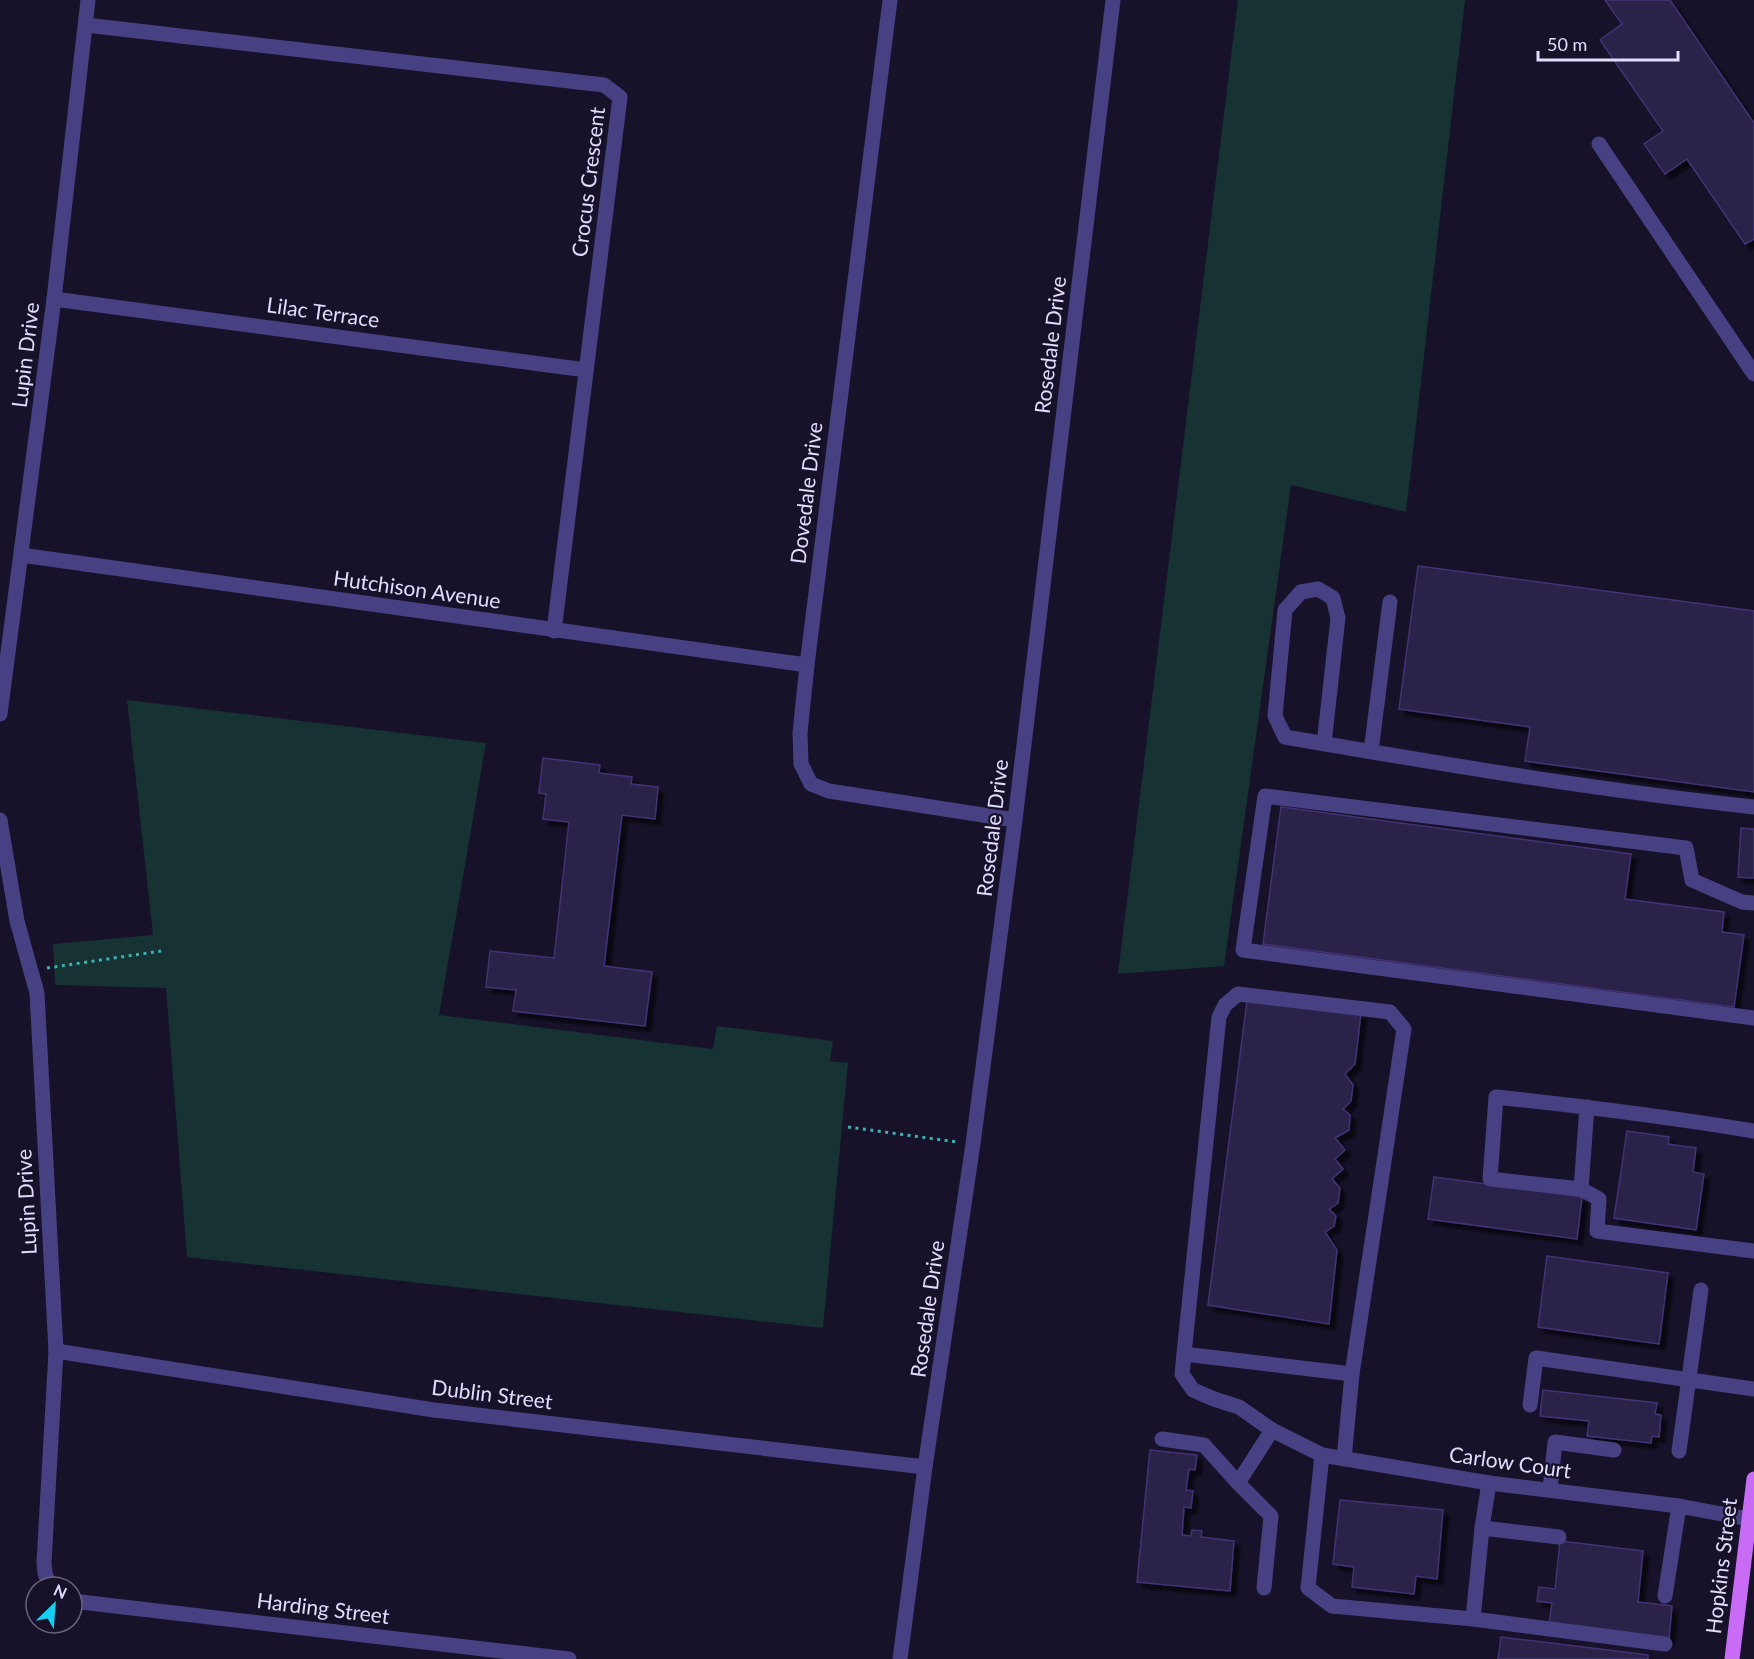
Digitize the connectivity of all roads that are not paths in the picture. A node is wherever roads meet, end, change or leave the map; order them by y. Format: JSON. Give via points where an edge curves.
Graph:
{"nodes":[{"id":1,"x":88,"y":0,"type":"edge"},
{"id":2,"x":890,"y":0,"type":"edge"},
{"id":3,"x":1113,"y":0,"type":"edge"},
{"id":4,"x":86,"y":25,"type":"junction"},
{"id":5,"x":1599,"y":144,"type":"dead end"},
{"id":6,"x":54,"y":298,"type":"junction"},
{"id":7,"x":586,"y":370,"type":"junction"},
{"id":8,"x":1754,"y":374,"type":"edge"},
{"id":9,"x":21,"y":555,"type":"junction"},
{"id":10,"x":1390,"y":602,"type":"dead end"},
{"id":11,"x":554,"y":630,"type":"junction"},
{"id":12,"x":807,"y":665,"type":"junction"},
{"id":13,"x":0,"y":714,"type":"edge"},
{"id":14,"x":1324,"y":744,"type":"junction"},
{"id":15,"x":1371,"y":752,"type":"junction"},
{"id":16,"x":1754,"y":807,"type":"edge"},
{"id":17,"x":0,"y":820,"type":"edge"},
{"id":18,"x":1015,"y":820,"type":"junction"},
{"id":19,"x":1754,"y":903,"type":"edge"},
{"id":20,"x":1754,"y":1018,"type":"edge"},
{"id":21,"x":1587,"y":1107,"type":"junction"},
{"id":22,"x":1754,"y":1131,"type":"edge"},
{"id":23,"x":1581,"y":1189,"type":"junction"},
{"id":24,"x":1754,"y":1251,"type":"edge"},
{"id":25,"x":1701,"y":1290,"type":"dead end"},
{"id":26,"x":56,"y":1351,"type":"junction"},
{"id":27,"x":1184,"y":1354,"type":"junction"},
{"id":28,"x":1352,"y":1374,"type":"junction"},
{"id":29,"x":1688,"y":1379,"type":"junction"},
{"id":30,"x":1754,"y":1389,"type":"edge"},
{"id":31,"x":1530,"y":1405,"type":"dead end"},
{"id":32,"x":1272,"y":1430,"type":"junction"},
{"id":33,"x":1162,"y":1439,"type":"dead end"},
{"id":34,"x":1614,"y":1450,"type":"dead end"},
{"id":35,"x":1679,"y":1451,"type":"dead end"},
{"id":36,"x":1322,"y":1455,"type":"junction"},
{"id":37,"x":1344,"y":1459,"type":"junction"},
{"id":38,"x":926,"y":1467,"type":"junction"},
{"id":39,"x":1754,"y":1479,"type":"edge"},
{"id":40,"x":1238,"y":1483,"type":"junction"},
{"id":41,"x":1489,"y":1483,"type":"junction"},
{"id":42,"x":1551,"y":1490,"type":"junction"},
{"id":43,"x":1753,"y":1497,"type":"edge"},
{"id":44,"x":1679,"y":1506,"type":"junction"},
{"id":45,"x":1749,"y":1519,"type":"junction"},
{"id":46,"x":1482,"y":1528,"type":"junction"},
{"id":47,"x":1559,"y":1537,"type":"dead end"},
{"id":48,"x":47,"y":1575,"type":"edge"},
{"id":49,"x":1264,"y":1588,"type":"dead end"},
{"id":50,"x":1665,"y":1596,"type":"dead end"},
{"id":51,"x":84,"y":1602,"type":"edge"},
{"id":52,"x":1473,"y":1619,"type":"junction"},
{"id":53,"x":1665,"y":1644,"type":"dead end"},
{"id":54,"x":560,"y":1658,"type":"edge"},
{"id":55,"x":900,"y":1659,"type":"edge"},
{"id":56,"x":1732,"y":1659,"type":"edge"}],
"edges":[{"from":1,"to":4,"type":"street","name":"Lupin Drive"},
{"from":2,"to":12,"type":"street","name":"Dovedale Drive"},
{"from":3,"to":18,"type":"street","name":"Rosedale Drive"},
{"from":4,"to":6,"type":"street","name":"Lupin Drive"},
{"from":4,"to":7,"type":"street","name":"Crocus Crescent","via":[[604,85],[621,97]]},
{"from":5,"to":8,"type":"street"},
{"from":6,"to":7,"type":"street","name":"Lilac Terrace"},
{"from":6,"to":9,"type":"street","name":"Lupin Drive"},
{"from":7,"to":11,"type":"street","name":"Crocus Crescent"},
{"from":9,"to":11,"type":"street","name":"Hutchison Avenue"},
{"from":9,"to":13,"type":"street","name":"Lupin Drive"},
{"from":10,"to":15,"type":"street"},
{"from":11,"to":12,"type":"street","name":"Hutchison Avenue"},
{"from":12,"to":18,"type":"street","name":"Dovedale Drive","via":[[801,764],[811,784],[829,791]]},
{"from":14,"to":14,"type":"street","via":[[1286,737],[1275,716],[1285,610],[1301,592],[1318,589],[1333,598],[1338,618]]},
{"from":14,"to":15,"type":"street"},
{"from":15,"to":16,"type":"street","via":[[1515,776]]},
{"from":17,"to":26,"type":"street","name":"Lupin Drive","via":[[17,921],[37,993]]},
{"from":18,"to":38,"type":"street","name":"Rosedale Drive"},
{"from":19,"to":20,"type":"street","via":[[1742,902],[1692,880],[1686,848],[1265,796],[1243,950]]},
{"from":21,"to":22,"type":"street"},
{"from":21,"to":23,"type":"street"},
{"from":21,"to":23,"type":"street","via":[[1496,1097],[1495,1108],[1490,1179]]},
{"from":23,"to":24,"type":"street","via":[[1599,1199],[1597,1231]]},
{"from":25,"to":29,"type":"street"},
{"from":26,"to":38,"type":"street","name":"Dublin Street","via":[[434,1410]]},
{"from":26,"to":48,"type":"street","name":"Lupin Drive","via":[[44,1562]]},
{"from":27,"to":28,"type":"street"},
{"from":27,"to":28,"type":"street","name":"Carlow Court","via":[[1219,1017],[1225,1005],[1238,994],[1390,1012],[1404,1029]]},
{"from":27,"to":32,"type":"street","name":"Carlow Court","via":[[1182,1374],[1193,1390],[1239,1407]]},
{"from":28,"to":37,"type":"street","name":"Carlow Court"},
{"from":29,"to":30,"type":"street"},
{"from":29,"to":31,"type":"street","via":[[1536,1358]]},
{"from":29,"to":35,"type":"street"},
{"from":32,"to":36,"type":"street","name":"Carlow Court"},
{"from":32,"to":40,"type":"street"},
{"from":33,"to":40,"type":"street","via":[[1204,1445]]},
{"from":34,"to":42,"type":"street","via":[[1555,1442]]},
{"from":36,"to":37,"type":"street","name":"Carlow Court"},
{"from":36,"to":52,"type":"street","via":[[1308,1588],[1332,1606]]},
{"from":37,"to":41,"type":"street","name":"Carlow Court"},
{"from":38,"to":55,"type":"street","name":"Rosedale Drive"},
{"from":39,"to":43,"type":"main road","name":"Hopkins Street"},
{"from":40,"to":49,"type":"street","via":[[1271,1516]]},
{"from":41,"to":42,"type":"street","name":"Carlow Court"},
{"from":41,"to":46,"type":"street"},
{"from":42,"to":44,"type":"street","name":"Carlow Court"},
{"from":43,"to":45,"type":"main road","name":"Hopkins Street"},
{"from":44,"to":45,"type":"street","name":"Carlow Court"},
{"from":44,"to":50,"type":"street"},
{"from":45,"to":56,"type":"main road","name":"Hopkins Street"},
{"from":46,"to":47,"type":"street"},
{"from":46,"to":52,"type":"street"},
{"from":51,"to":54,"type":"street","name":"Harding Street"},
{"from":52,"to":53,"type":"street"}]}
